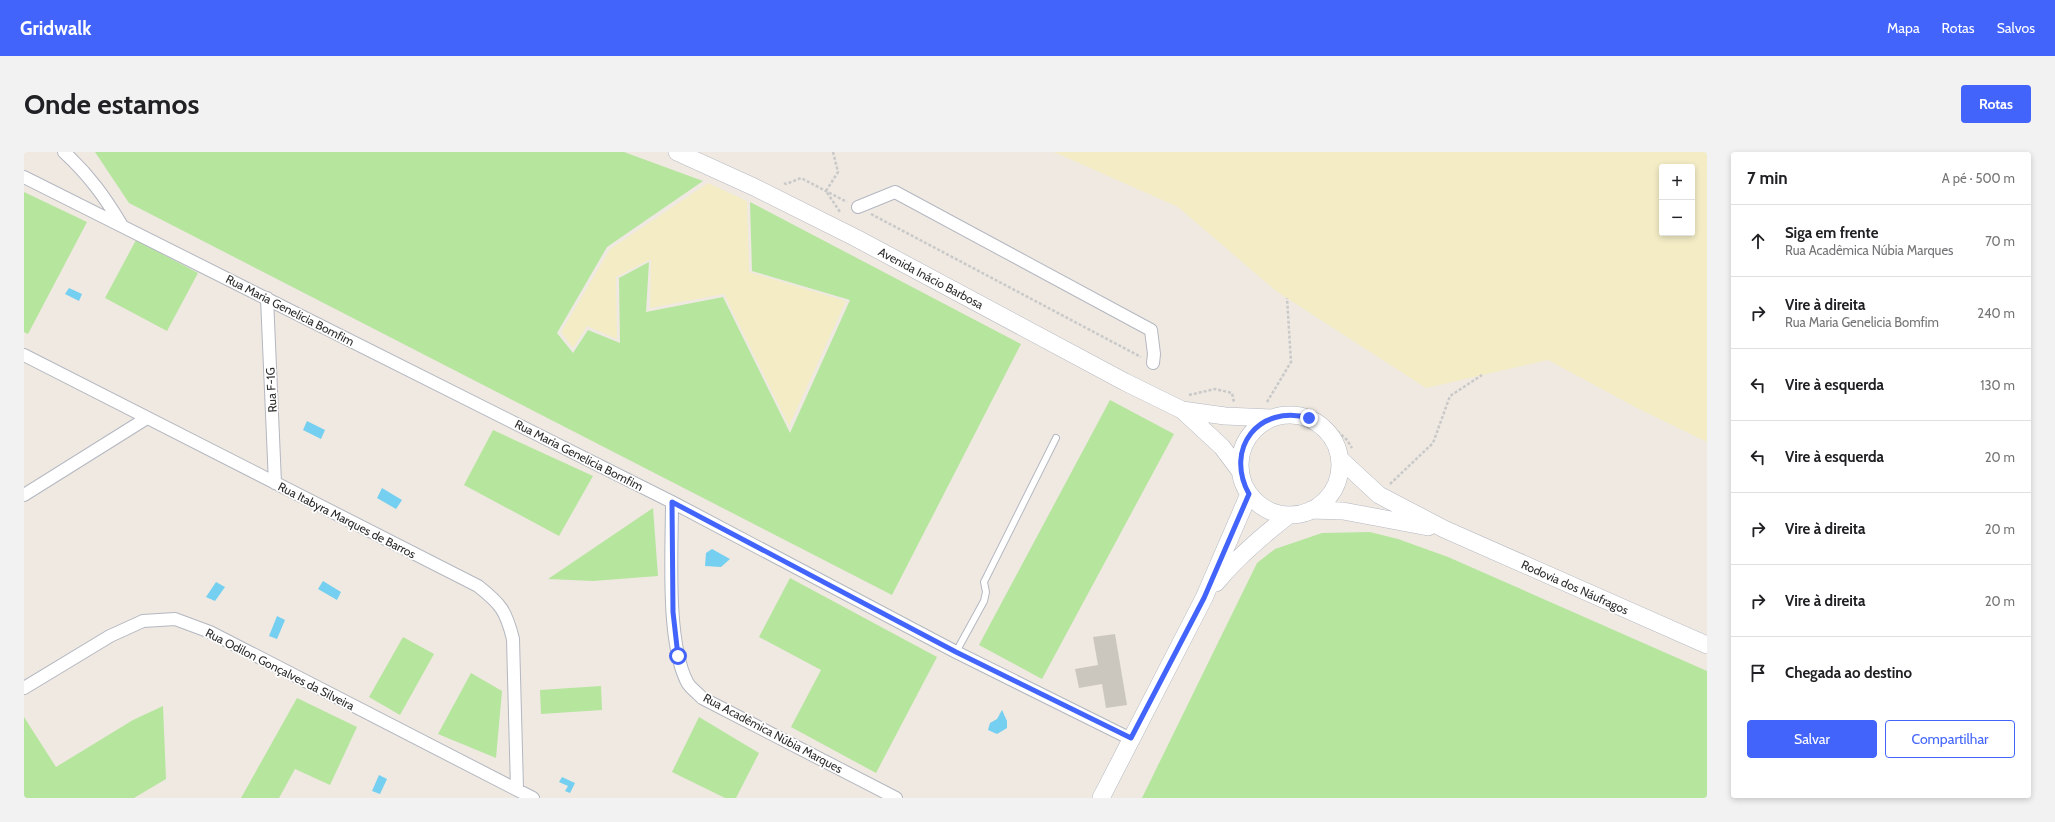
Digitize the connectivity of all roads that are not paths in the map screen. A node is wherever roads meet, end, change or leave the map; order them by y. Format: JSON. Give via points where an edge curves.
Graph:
{"nodes":[{"id":1,"x":64,"y":152,"type":"edge"},
{"id":2,"x":677,"y":152,"type":"edge"},
{"id":3,"x":24,"y":177,"type":"edge"},
{"id":4,"x":858,"y":207,"type":"road end"},
{"id":5,"x":121,"y":224,"type":"junction"},
{"id":6,"x":267,"y":298,"type":"junction"},
{"id":7,"x":24,"y":355,"type":"edge"},
{"id":8,"x":1153,"y":364,"type":"road end"},
{"id":9,"x":1186,"y":402,"type":"junction"},
{"id":10,"x":1272,"y":412,"type":"junction"},
{"id":11,"x":147,"y":418,"type":"junction"},
{"id":12,"x":1056,"y":438,"type":"dead end"},
{"id":13,"x":1347,"y":456,"type":"junction"},
{"id":14,"x":1240,"y":471,"type":"junction"},
{"id":15,"x":275,"y":483,"type":"junction"},
{"id":16,"x":1249,"y":494,"type":"junction"},
{"id":17,"x":24,"y":495,"type":"edge"},
{"id":18,"x":672,"y":502,"type":"junction"},
{"id":19,"x":1311,"y":510,"type":"junction"},
{"id":20,"x":1289,"y":515,"type":"junction"},
{"id":21,"x":1444,"y":529,"type":"junction"},
{"id":22,"x":1204,"y":598,"type":"junction"},
{"id":23,"x":1707,"y":645,"type":"edge"},
{"id":24,"x":956,"y":652,"type":"junction"},
{"id":25,"x":24,"y":688,"type":"edge"},
{"id":26,"x":1131,"y":738,"type":"junction"},
{"id":27,"x":517,"y":789,"type":"junction"},
{"id":28,"x":533,"y":798,"type":"edge"},
{"id":29,"x":896,"y":798,"type":"edge"},
{"id":30,"x":1101,"y":798,"type":"edge"}],
"edges":[{"from":1,"to":5,"type":"street","via":[[99,189]]},
{"from":2,"to":9,"type":"main road","name":"Avenida Inácio Barbosa","via":[[850,235],[1125,382]]},
{"from":3,"to":5,"type":"street","name":"Rua Maria Genelicia Bomfim"},
{"from":4,"to":8,"type":"street","via":[[895,192],[1151,330]]},
{"from":5,"to":6,"type":"street","name":"Rua Maria Genelicia Bomfim"},
{"from":6,"to":15,"type":"street","name":"Rua F-1G"},
{"from":6,"to":18,"type":"street","name":"Rua Maria Genelicia Bomfim"},
{"from":7,"to":11,"type":"street","name":"Rua Itabyra Marques de Barros"},
{"from":9,"to":10,"type":"main road","name":"Avenida Inácio Barbosa","via":[[1225,416]]},
{"from":9,"to":14,"type":"main road","name":"Avenida Inácio Barbosa"},
{"from":10,"to":13,"type":"main road","via":[[1309,418],[1321,425],[1336,446]]},
{"from":10,"to":14,"type":"main road","via":[[1250,434],[1244,445]]},
{"from":11,"to":15,"type":"street","name":"Rua Itabyra Marques de Barros"},
{"from":11,"to":17,"type":"street"},
{"from":12,"to":24,"type":"lane","via":[[984,582],[984,601]]},
{"from":13,"to":19,"type":"main road","via":[[1330,494],[1322,504]]},
{"from":13,"to":21,"type":"main road","via":[[1379,495]]},
{"from":14,"to":16,"type":"main road"},
{"from":15,"to":27,"type":"street","name":"Rua Itabyra Marques de Barros","via":[[478,586],[497,601],[508,619],[512,639]]},
{"from":16,"to":20,"type":"main road","via":[[1267,509]]},
{"from":16,"to":22,"type":"main road"},
{"from":18,"to":24,"type":"street","name":"Rua Maria Genelicia Bomfim"},
{"from":18,"to":29,"type":"street","name":"Rua Acadêmica Núbia Marques","via":[[673,612],[678,656],[688,683],[702,698]]},
{"from":19,"to":20,"type":"main road"},
{"from":19,"to":21,"type":"main road","via":[[1343,512]]},
{"from":20,"to":22,"type":"main road","via":[[1258,538],[1228,567]]},
{"from":21,"to":23,"type":"main road","name":"Rodovia dos Náufragos"},
{"from":22,"to":26,"type":"main road"},
{"from":24,"to":26,"type":"street","name":"Rua Maria Genelicia Bomfim"},
{"from":25,"to":27,"type":"street","name":"Rua Odilon Gonçalves da Silveira","via":[[110,636],[143,621],[174,619],[210,632]]},
{"from":26,"to":30,"type":"main road"},
{"from":27,"to":28,"type":"street","name":"Rua Odilon Gonçalves da Silveira"}]}
